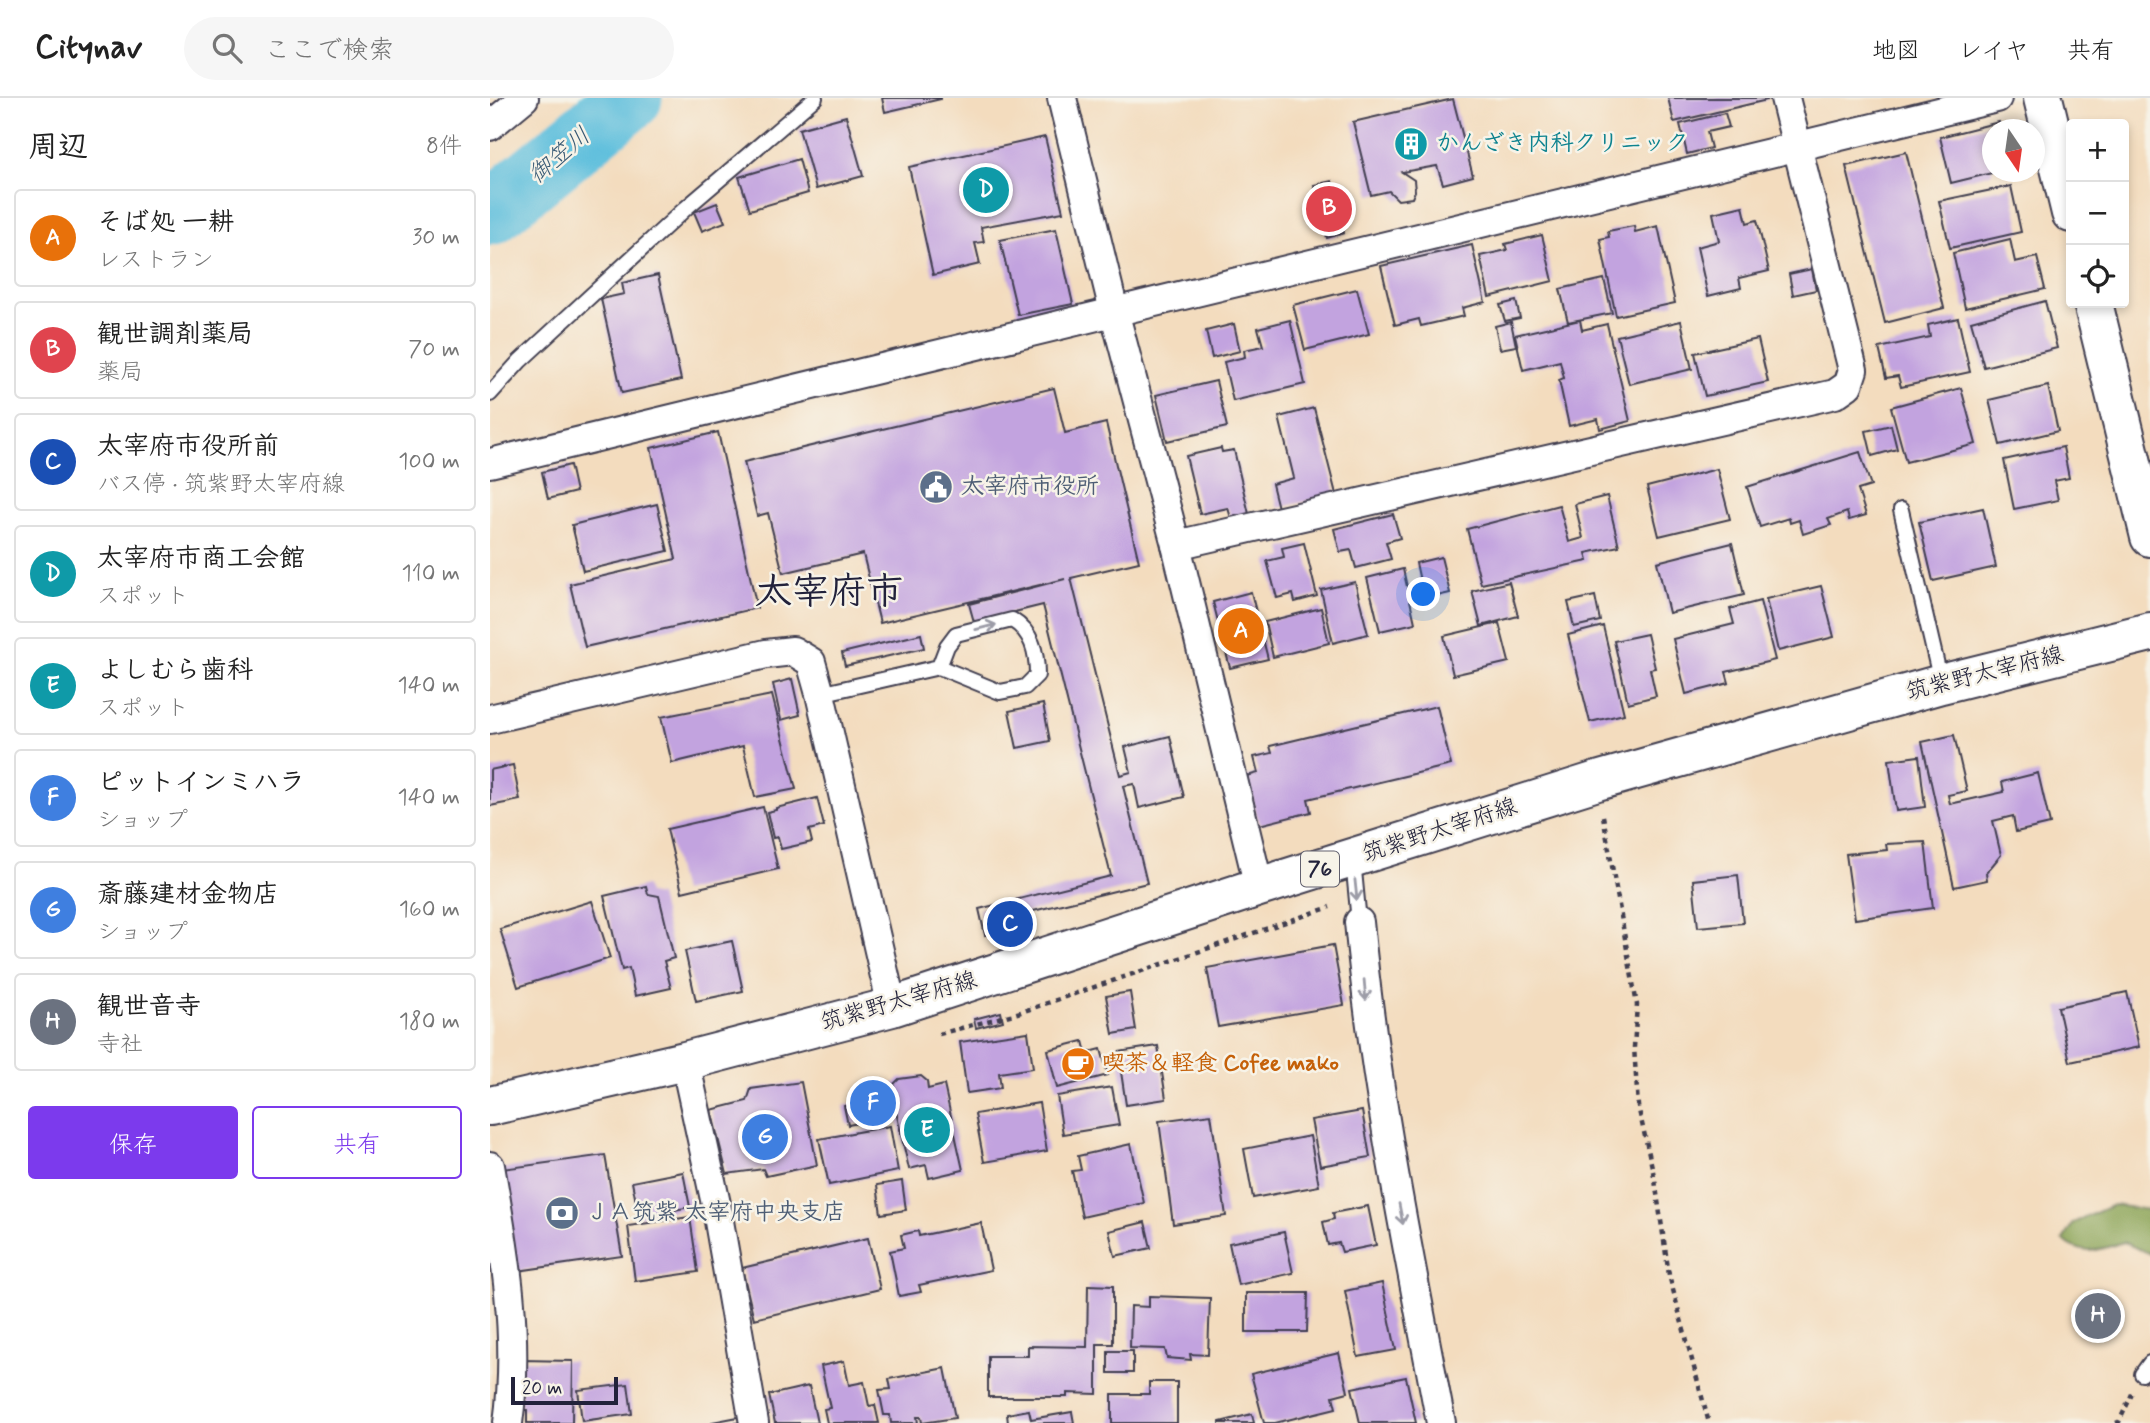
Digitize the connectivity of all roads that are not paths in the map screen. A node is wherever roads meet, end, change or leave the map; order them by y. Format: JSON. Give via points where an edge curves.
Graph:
{"nodes":[{"id":1,"x":524,"y":98,"type":"edge"},
{"id":2,"x":815,"y":98,"type":"edge"},
{"id":3,"x":1062,"y":98,"type":"edge"},
{"id":4,"x":1785,"y":98,"type":"edge"},
{"id":5,"x":1997,"y":98,"type":"edge"},
{"id":6,"x":2043,"y":98,"type":"edge"},
{"id":7,"x":490,"y":126,"type":"edge"},
{"id":8,"x":1797,"y":145,"type":"junction"},
{"id":9,"x":2066,"y":192,"type":"edge"},
{"id":10,"x":2094,"y":308,"type":"edge"},
{"id":11,"x":1114,"y":311,"type":"junction"},
{"id":12,"x":490,"y":394,"type":"edge"},
{"id":13,"x":490,"y":463,"type":"edge"},
{"id":14,"x":1901,"y":510,"type":"dead end"},
{"id":15,"x":2150,"y":537,"type":"edge"},
{"id":16,"x":1176,"y":545,"type":"junction"},
{"id":17,"x":2150,"y":632,"type":"edge"},
{"id":18,"x":939,"y":667,"type":"junction"},
{"id":19,"x":1941,"y":684,"type":"junction"},
{"id":20,"x":820,"y":694,"type":"junction"},
{"id":21,"x":490,"y":719,"type":"edge"},
{"id":22,"x":1352,"y":858,"type":"junction"},
{"id":23,"x":1259,"y":887,"type":"junction"},
{"id":24,"x":1359,"y":922,"type":"joint"},
{"id":25,"x":892,"y":1007,"type":"junction"},
{"id":26,"x":685,"y":1060,"type":"junction"},
{"id":27,"x":490,"y":1106,"type":"edge"},
{"id":28,"x":490,"y":1166,"type":"edge"},
{"id":29,"x":508,"y":1423,"type":"edge"},
{"id":30,"x":754,"y":1423,"type":"edge"},
{"id":31,"x":1441,"y":1423,"type":"edge"}],
"edges":[{"from":1,"to":7,"type":"street"},
{"from":2,"to":12,"type":"lane","via":[[686,208]]},
{"from":3,"to":11,"type":"street"},
{"from":4,"to":8,"type":"street"},
{"from":5,"to":8,"type":"street"},
{"from":6,"to":9,"type":"main road"},
{"from":8,"to":11,"type":"street"},
{"from":8,"to":16,"type":"street","via":[[1853,370],[1848,385],[1835,394]]},
{"from":10,"to":15,"type":"main road"},
{"from":11,"to":13,"type":"street"},
{"from":11,"to":16,"type":"street"},
{"from":14,"to":19,"type":"lane"},
{"from":16,"to":23,"type":"street"},
{"from":17,"to":19,"type":"main road","name":"筑紫野太宰府線","number":"76"},
{"from":18,"to":18,"type":"lane","one_way":true,"via":[[956,634],[1012,620],[1029,635],[1037,659],[1037,675],[1025,687],[1000,692]]},
{"from":18,"to":20,"type":"lane"},
{"from":19,"to":22,"type":"main road","name":"筑紫野太宰府線","number":"76","via":[[1597,781]]},
{"from":20,"to":21,"type":"street","via":[[811,662],[793,651]]},
{"from":20,"to":25,"type":"street"},
{"from":22,"to":23,"type":"main road","name":"筑紫野太宰府線","number":"76"},
{"from":22,"to":24,"type":"lane","one_way":true},
{"from":23,"to":25,"type":"main road","name":"筑紫野太宰府線","number":"76"},
{"from":24,"to":31,"type":"street","one_way":true,"via":[[1382,1111]]},
{"from":25,"to":26,"type":"main road","name":"筑紫野太宰府線","number":"76"},
{"from":26,"to":27,"type":"main road","name":"筑紫野太宰府線","number":"76"},
{"from":26,"to":30,"type":"street","via":[[716,1203]]},
{"from":28,"to":29,"type":"street","via":[[512,1316]]}]}
